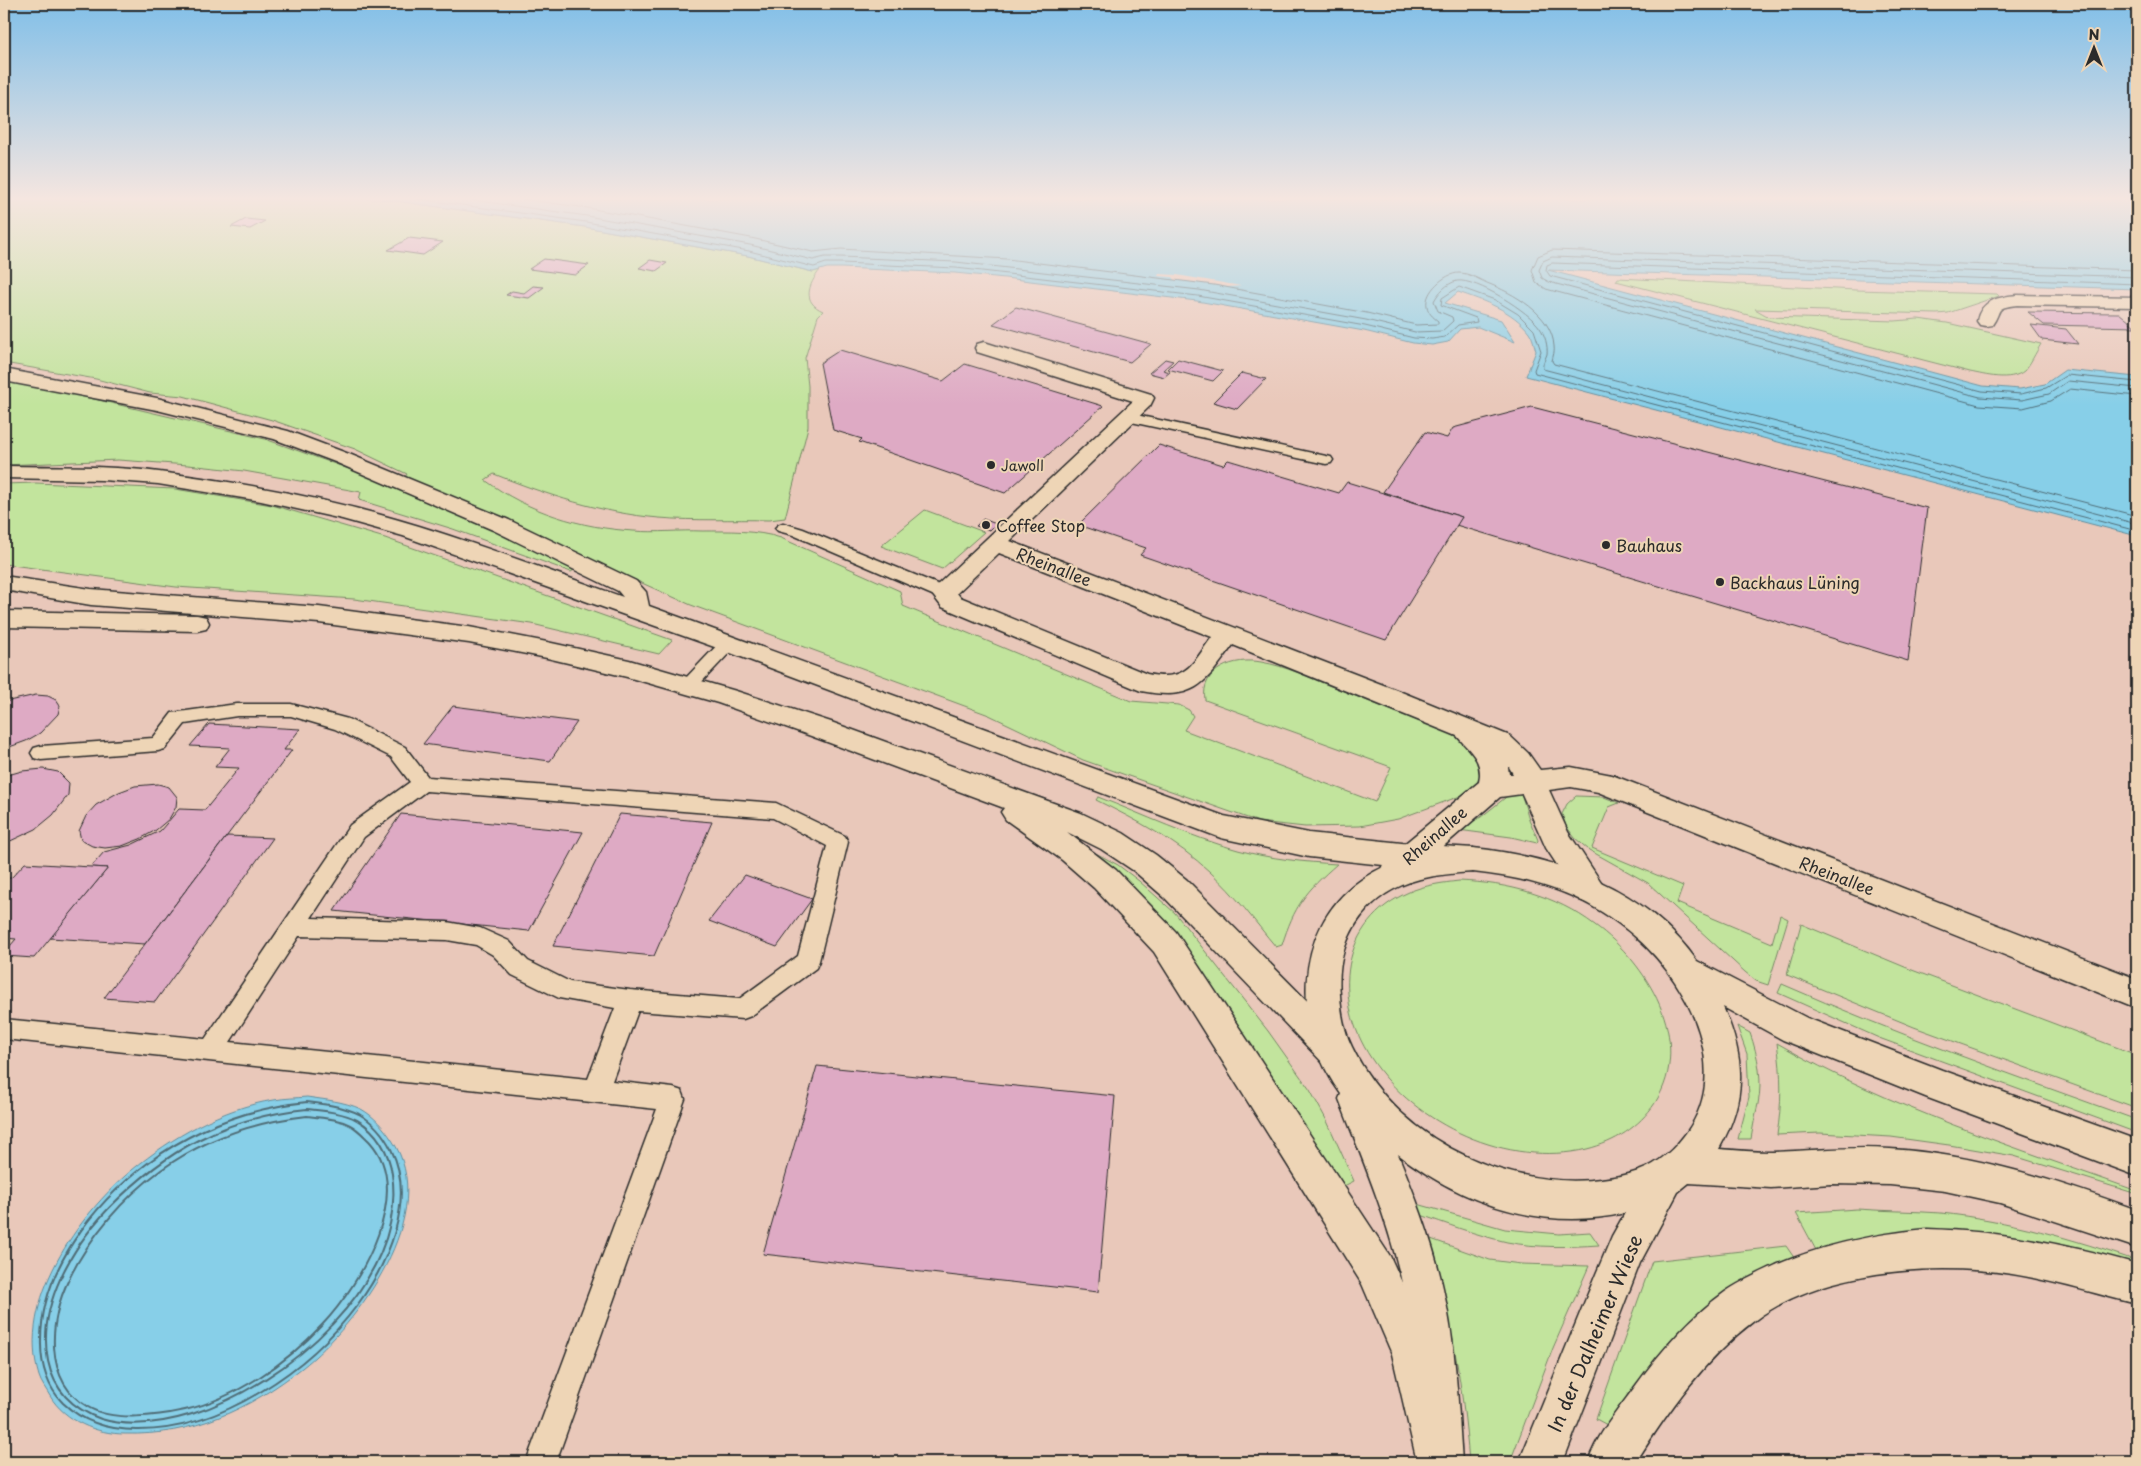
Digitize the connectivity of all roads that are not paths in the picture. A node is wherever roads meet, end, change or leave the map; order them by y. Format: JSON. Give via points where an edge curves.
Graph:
{"nodes":[{"id":1,"x":2137,"y":302,"type":"edge"},
{"id":2,"x":1986,"y":321,"type":"dead end"},
{"id":3,"x":984,"y":348,"type":"dead end"},
{"id":4,"x":4,"y":375,"type":"edge"},
{"id":5,"x":1127,"y":417,"type":"junction"},
{"id":6,"x":1326,"y":460,"type":"dead end"},
{"id":7,"x":4,"y":472,"type":"edge"},
{"id":8,"x":783,"y":528,"type":"dead end"},
{"id":9,"x":994,"y":543,"type":"junction"},
{"id":10,"x":4,"y":583,"type":"edge"},
{"id":11,"x":942,"y":593,"type":"junction"},
{"id":12,"x":638,"y":612,"type":"junction"},
{"id":13,"x":4,"y":619,"type":"edge"},
{"id":14,"x":1228,"y":634,"type":"junction"},
{"id":15,"x":730,"y":643,"type":"junction"},
{"id":16,"x":525,"y":646,"type":"junction"},
{"id":17,"x":688,"y":686,"type":"junction"},
{"id":18,"x":1463,"y":726,"type":"junction"},
{"id":19,"x":41,"y":754,"type":"dead end"},
{"id":20,"x":935,"y":771,"type":"junction"},
{"id":21,"x":1532,"y":781,"type":"junction"},
{"id":22,"x":422,"y":784,"type":"junction"},
{"id":23,"x":1492,"y":787,"type":"junction"},
{"id":24,"x":1410,"y":856,"type":"junction"},
{"id":25,"x":1472,"y":860,"type":"junction"},
{"id":26,"x":1377,"y":884,"type":"junction"},
{"id":27,"x":1591,"y":891,"type":"junction"},
{"id":28,"x":293,"y":927,"type":"junction"},
{"id":29,"x":1687,"y":971,"type":"junction"},
{"id":30,"x":2137,"y":994,"type":"edge"},
{"id":31,"x":630,"y":1000,"type":"junction"},
{"id":32,"x":4,"y":1029,"type":"edge"},
{"id":33,"x":211,"y":1051,"type":"junction"},
{"id":34,"x":1341,"y":1062,"type":"junction"},
{"id":35,"x":596,"y":1091,"type":"junction"},
{"id":36,"x":2137,"y":1158,"type":"edge"},
{"id":37,"x":1674,"y":1172,"type":"junction"},
{"id":38,"x":2137,"y":1229,"type":"edge"},
{"id":39,"x":2137,"y":1284,"type":"edge"},
{"id":40,"x":540,"y":1462,"type":"edge"},
{"id":41,"x":1440,"y":1462,"type":"edge"},
{"id":42,"x":1541,"y":1462,"type":"edge"},
{"id":43,"x":1610,"y":1462,"type":"edge"}],
"edges":[{"from":1,"to":2,"type":"main road","via":[[2001,302],[1992,306]]},
{"from":3,"to":5,"type":"main road","name":"Rheinallee","via":[[1144,398]]},
{"from":4,"to":12,"type":"main road","via":[[158,404],[247,425],[313,446],[501,525],[611,577],[634,592]]},
{"from":5,"to":6,"type":"lane"},
{"from":5,"to":9,"type":"main road","name":"Rheinallee"},
{"from":7,"to":12,"type":"main road","via":[[158,478],[311,504],[411,531]]},
{"from":8,"to":11,"type":"lane"},
{"from":9,"to":11,"type":"main road"},
{"from":9,"to":14,"type":"main road","name":"Rheinallee"},
{"from":10,"to":16,"type":"main road","via":[[91,597],[395,624]]},
{"from":11,"to":14,"type":"main road","via":[[951,602],[1157,687],[1175,687],[1196,676]]},
{"from":12,"to":15,"type":"main road"},
{"from":13,"to":16,"type":"main road","via":[[329,627]]},
{"from":14,"to":18,"type":"main road","name":"Rheinallee"},
{"from":15,"to":17,"type":"lane"},
{"from":15,"to":24,"type":"main road","via":[[1221,827],[1309,844]]},
{"from":16,"to":17,"type":"main road"},
{"from":17,"to":20,"type":"main road","via":[[821,729]]},
{"from":18,"to":21,"type":"main road","name":"Rheinallee","via":[[1509,750]]},
{"from":18,"to":23,"type":"main road","name":"Rheinallee","via":[[1480,742],[1492,761],[1495,773]]},
{"from":19,"to":22,"type":"lane","via":[[158,744],[179,718],[237,710],[291,710],[341,724],[398,752]]},
{"from":20,"to":34,"type":"main road","via":[[1071,821],[1112,841],[1144,863],[1222,934]]},
{"from":20,"to":41,"type":"main road","via":[[1006,806],[1073,852],[1111,885],[1165,942],[1376,1270],[1413,1353]]},
{"from":21,"to":23,"type":"main road","name":"Rheinallee"},
{"from":21,"to":27,"type":"main road","name":"Rheinallee","via":[[1559,844]]},
{"from":21,"to":30,"type":"main road","name":"Rheinallee","via":[[1581,778],[1616,787]]},
{"from":22,"to":28,"type":"lane","via":[[357,831]]},
{"from":22,"to":31,"type":"lane","via":[[776,811],[838,842],[808,961],[743,1009]]},
{"from":23,"to":24,"type":"main road","name":"Rheinallee"},
{"from":24,"to":25,"type":"main road"},
{"from":24,"to":26,"type":"main road","name":"Rheinallee"},
{"from":25,"to":26,"type":"main road","via":[[1422,866]]},
{"from":25,"to":27,"type":"main road","via":[[1532,868]]},
{"from":26,"to":34,"type":"main road","via":[[1343,916],[1330,938],[1324,958],[1323,1008]]},
{"from":27,"to":29,"type":"main road","via":[[1644,926]]},
{"from":28,"to":31,"type":"lane","via":[[447,931],[480,936],[500,948],[520,968],[566,991]]},
{"from":28,"to":33,"type":"lane"},
{"from":29,"to":36,"type":"main road","via":[[1795,1029]]},
{"from":29,"to":37,"type":"main road","via":[[1716,1030],[1724,1085],[1712,1128],[1700,1148]]},
{"from":31,"to":35,"type":"lane"},
{"from":32,"to":33,"type":"lane"},
{"from":33,"to":35,"type":"lane"},
{"from":34,"to":37,"type":"main road","via":[[1374,1108],[1404,1137],[1452,1169],[1489,1186],[1552,1200],[1584,1201],[1613,1198],[1640,1190]]},
{"from":34,"to":41,"type":"main road","via":[[1378,1152],[1417,1263],[1432,1343]]},
{"from":35,"to":40,"type":"lane","via":[[673,1099]]},
{"from":37,"to":38,"type":"main road","via":[[1890,1167],[2009,1187]]},
{"from":37,"to":42,"type":"main road","name":"In der Dalheimer Wiese","via":[[1626,1250]]},
{"from":39,"to":43,"type":"main road","via":[[2068,1264],[2000,1252],[1944,1248],[1860,1257],[1817,1269],[1756,1297],[1707,1337],[1665,1381]]}]}
